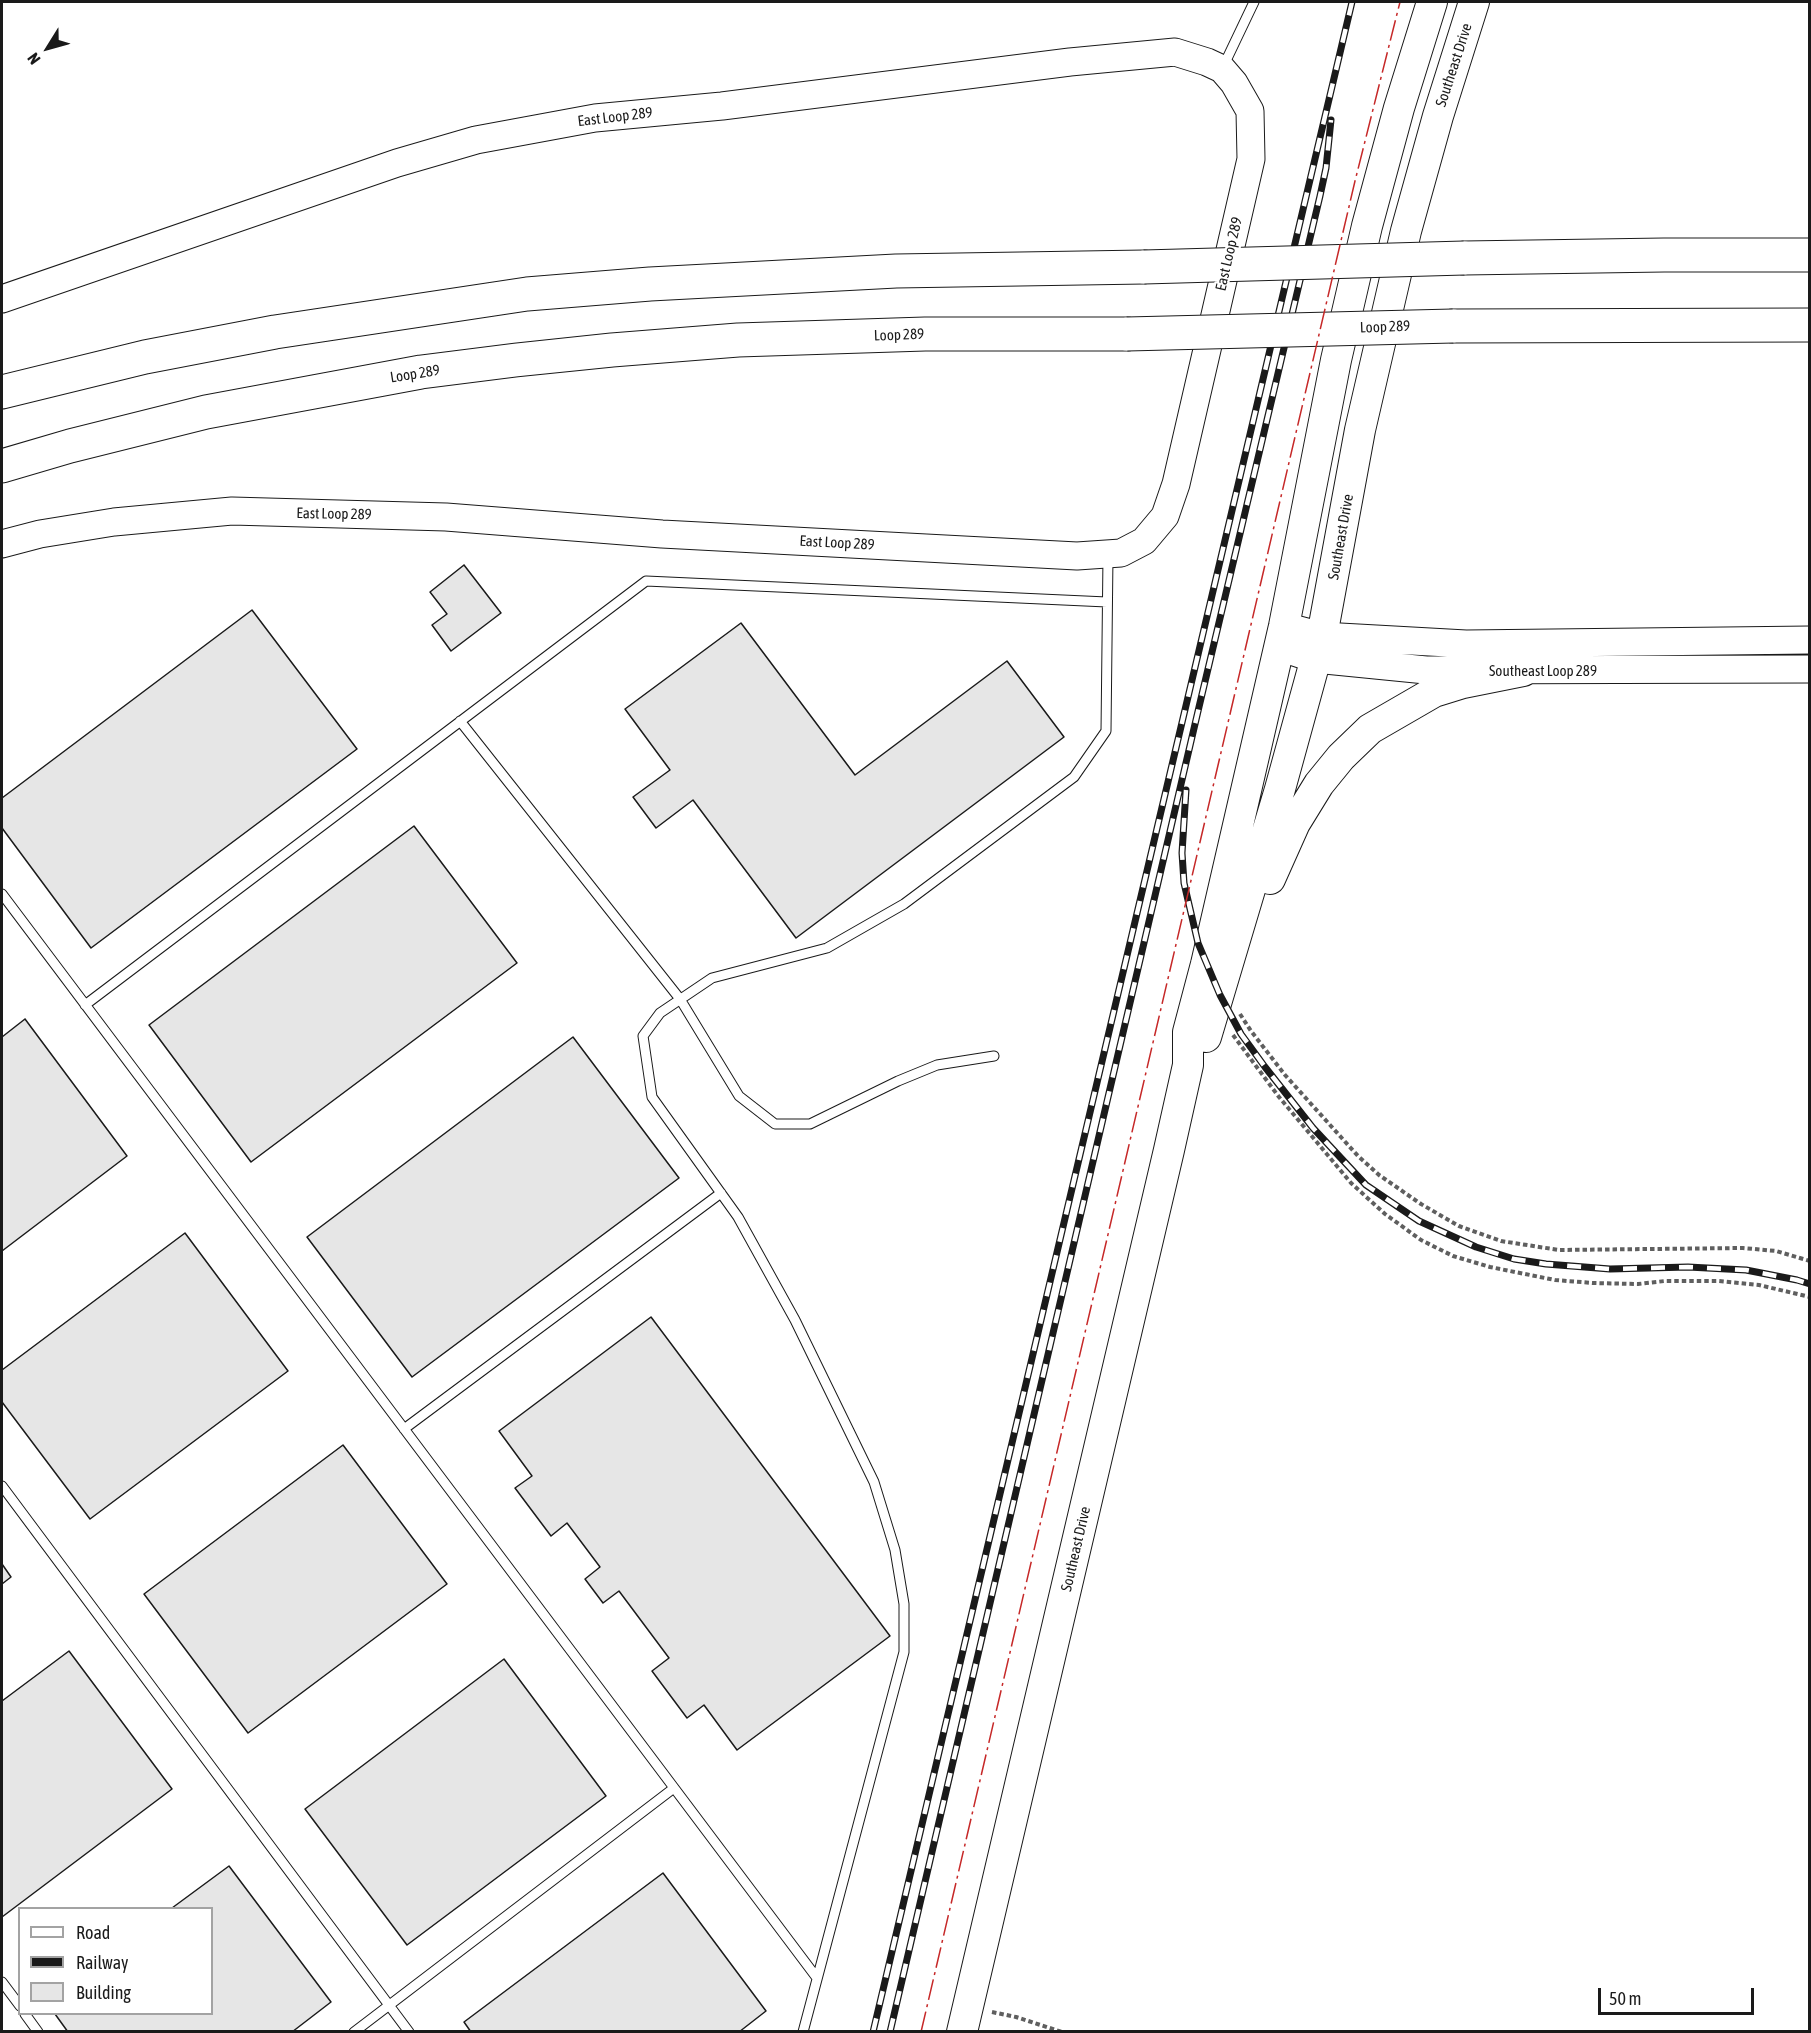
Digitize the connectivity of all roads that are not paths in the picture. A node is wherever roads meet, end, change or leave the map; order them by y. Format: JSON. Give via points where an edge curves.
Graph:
{"nodes":[{"id":1,"x":1254,"y":2,"type":"edge"},
{"id":2,"x":1432,"y":2,"type":"edge"},
{"id":3,"x":1474,"y":2,"type":"edge"},
{"id":4,"x":1222,"y":69,"type":"junction"},
{"id":5,"x":1809,"y":255,"type":"edge"},
{"id":6,"x":2,"y":299,"type":"edge"},
{"id":7,"x":1629,"y":325,"type":"junction"},
{"id":8,"x":1809,"y":325,"type":"edge"},
{"id":9,"x":1809,"y":341,"type":"edge"},
{"id":10,"x":2,"y":392,"type":"edge"},
{"id":11,"x":2,"y":466,"type":"edge"},
{"id":12,"x":2,"y":544,"type":"edge"},
{"id":13,"x":1108,"y":554,"type":"junction"},
{"id":14,"x":1107,"y":602,"type":"junction"},
{"id":15,"x":1282,"y":636,"type":"junction"},
{"id":16,"x":1809,"y":640,"type":"edge"},
{"id":17,"x":1319,"y":648,"type":"junction"},
{"id":18,"x":1809,"y":669,"type":"edge"},
{"id":19,"x":1522,"y":671,"type":"junction"},
{"id":20,"x":460,"y":721,"type":"junction"},
{"id":21,"x":2,"y":894,"type":"edge"},
{"id":22,"x":1236,"y":939,"type":"junction"},
{"id":23,"x":680,"y":999,"type":"junction"},
{"id":24,"x":85,"y":1005,"type":"junction"},
{"id":25,"x":994,"y":1056,"type":"dead end"},
{"id":26,"x":1188,"y":1065,"type":"junction"},
{"id":27,"x":721,"y":1193,"type":"junction"},
{"id":28,"x":404,"y":1429,"type":"junction"},
{"id":29,"x":2,"y":1486,"type":"edge"},
{"id":30,"x":674,"y":1788,"type":"junction"},
{"id":31,"x":817,"y":1978,"type":"junction"},
{"id":32,"x":2,"y":1982,"type":"edge"},
{"id":33,"x":18,"y":2004,"type":"edge"},
{"id":34,"x":389,"y":2005,"type":"junction"},
{"id":35,"x":26,"y":2015,"type":"edge"},
{"id":36,"x":965,"y":2019,"type":"edge"},
{"id":37,"x":38,"y":2031,"type":"edge"},
{"id":38,"x":354,"y":2031,"type":"edge"},
{"id":39,"x":409,"y":2031,"type":"edge"},
{"id":40,"x":803,"y":2031,"type":"edge"}],
"edges":[{"from":1,"to":4,"type":"lane"},
{"from":2,"to":15,"type":"main road","name":"Southeast Drive","via":[[1364,238]]},
{"from":3,"to":17,"type":"main road","name":"Southeast Drive","via":[[1406,231],[1360,430]]},
{"from":4,"to":6,"type":"main road","name":"East Loop 289","via":[[1174,52],[595,118],[476,140],[397,163]]},
{"from":4,"to":13,"type":"main road","name":"East Loop 289","via":[[1250,111],[1251,159],[1176,484],[1165,516],[1144,541],[1121,553]]},
{"from":5,"to":10,"type":"highway","bridge":true,"via":[[1464,258],[896,271],[650,284],[526,294],[275,332],[145,357]]},
{"from":7,"to":8,"type":"highway","name":"Loop 289"},
{"from":7,"to":9,"type":"highway","via":[[1747,340]]},
{"from":7,"to":11,"type":"highway","name":"Loop 289","bridge":true,"via":[[925,334],[738,340],[612,350],[409,374],[196,414]]},
{"from":12,"to":13,"type":"main road","name":"East Loop 289","via":[[114,522],[232,511],[446,517],[662,534],[1077,556]]},
{"from":13,"to":14,"type":"lane"},
{"from":14,"to":20,"type":"lane","via":[[646,581]]},
{"from":14,"to":23,"type":"lane","via":[[1106,731],[1074,777],[895,910],[827,948],[712,978]]},
{"from":15,"to":17,"type":"main road","name":"Southeast Loop 289"},
{"from":15,"to":26,"type":"main road","name":"Southeast Drive","via":[[1188,1032]]},
{"from":16,"to":17,"type":"main road","name":"Southeast Loop 289"},
{"from":17,"to":19,"type":"main road","name":"Southeast Loop 289","via":[[1426,670]]},
{"from":17,"to":22,"type":"main road","name":"Southeast Drive"},
{"from":18,"to":19,"type":"main road","name":"Southeast Loop 289"},
{"from":19,"to":22,"type":"main road","via":[[1434,692],[1370,729],[1319,784],[1295,823],[1261,900]]},
{"from":20,"to":23,"type":"lane"},
{"from":20,"to":24,"type":"lane"},
{"from":21,"to":24,"type":"lane"},
{"from":22,"to":26,"type":"main road","name":"Southeast Drive","via":[[1206,1038]]},
{"from":23,"to":25,"type":"lane","via":[[739,1095],[775,1124],[810,1124],[937,1065]]},
{"from":23,"to":27,"type":"lane","via":[[660,1013],[643,1036],[652,1097]]},
{"from":24,"to":28,"type":"lane"},
{"from":26,"to":36,"type":"main road","name":"Southeast Drive"},
{"from":27,"to":28,"type":"lane"},
{"from":27,"to":31,"type":"lane","via":[[795,1320],[874,1482],[895,1550],[904,1604],[904,1652]]},
{"from":28,"to":30,"type":"lane"},
{"from":29,"to":34,"type":"lane"},
{"from":30,"to":31,"type":"lane"},
{"from":30,"to":34,"type":"lane"},
{"from":31,"to":40,"type":"lane"},
{"from":32,"to":33,"type":"lane"},
{"from":34,"to":38,"type":"lane"},
{"from":34,"to":39,"type":"lane"},
{"from":35,"to":37,"type":"lane"}]}
